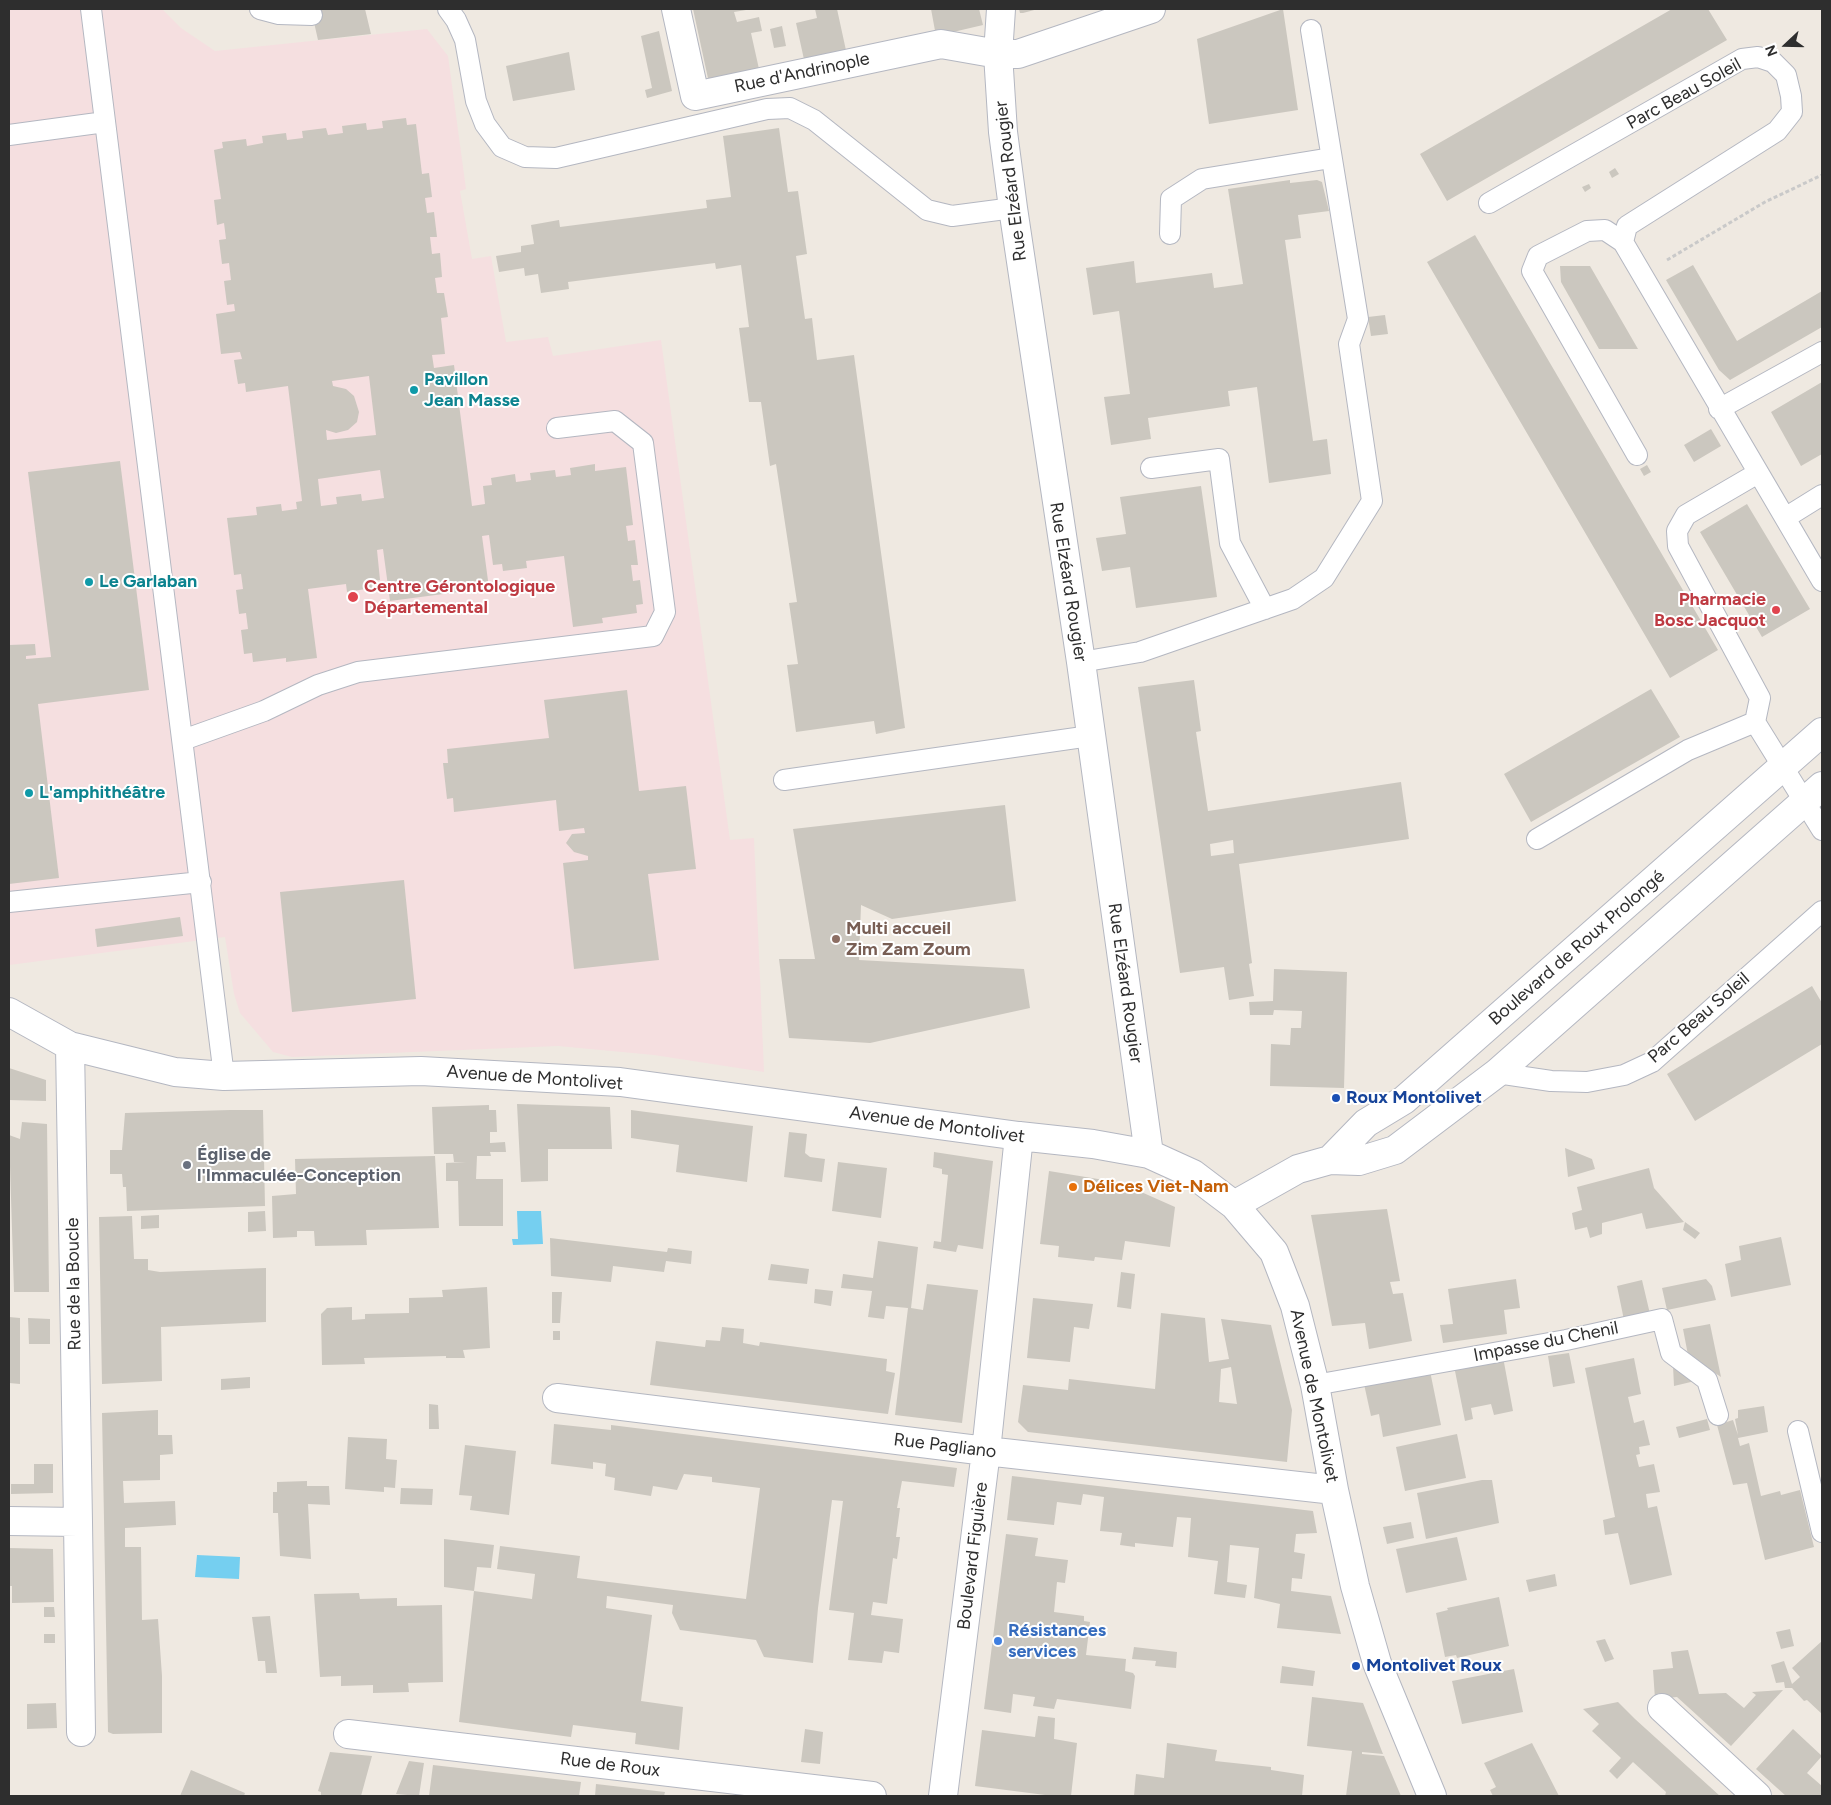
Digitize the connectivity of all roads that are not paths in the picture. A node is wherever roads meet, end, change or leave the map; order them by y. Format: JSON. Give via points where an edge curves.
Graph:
{"nodes":[{"id":1,"x":91,"y":9,"type":"edge"},
{"id":2,"x":260,"y":9,"type":"edge"},
{"id":3,"x":448,"y":9,"type":"edge"},
{"id":4,"x":676,"y":9,"type":"edge"},
{"id":5,"x":1001,"y":9,"type":"edge"},
{"id":6,"x":1151,"y":9,"type":"edge"},
{"id":7,"x":312,"y":15,"type":"dead end"},
{"id":8,"x":1311,"y":30,"type":"dead end"},
{"id":9,"x":998,"y":54,"type":"junction"},
{"id":10,"x":104,"y":122,"type":"junction"},
{"id":11,"x":9,"y":135,"type":"edge"},
{"id":12,"x":1331,"y":158,"type":"junction"},
{"id":13,"x":1489,"y":203,"type":"dead end"},
{"id":14,"x":1012,"y":208,"type":"junction"},
{"id":15,"x":1170,"y":234,"type":"dead end"},
{"id":16,"x":1623,"y":242,"type":"junction"},
{"id":17,"x":1822,"y":352,"type":"edge"},
{"id":18,"x":1719,"y":409,"type":"junction"},
{"id":19,"x":557,"y":428,"type":"dead end"},
{"id":20,"x":1637,"y":455,"type":"dead end"},
{"id":21,"x":1151,"y":468,"type":"dead end"},
{"id":22,"x":1758,"y":473,"type":"junction"},
{"id":23,"x":1822,"y":495,"type":"edge"},
{"id":24,"x":1785,"y":518,"type":"junction"},
{"id":25,"x":1822,"y":581,"type":"edge"},
{"id":26,"x":1265,"y":609,"type":"junction"},
{"id":27,"x":1081,"y":662,"type":"junction"},
{"id":28,"x":1755,"y":722,"type":"junction"},
{"id":29,"x":1822,"y":732,"type":"edge"},
{"id":30,"x":1090,"y":736,"type":"junction"},
{"id":31,"x":183,"y":740,"type":"junction"},
{"id":32,"x":1784,"y":766,"type":"junction"},
{"id":33,"x":784,"y":780,"type":"dead end"},
{"id":34,"x":1814,"y":794,"type":"edge"},
{"id":35,"x":1822,"y":830,"type":"edge"},
{"id":36,"x":1537,"y":839,"type":"dead end"},
{"id":37,"x":201,"y":882,"type":"junction"},
{"id":38,"x":9,"y":902,"type":"edge"},
{"id":39,"x":1822,"y":911,"type":"edge"},
{"id":40,"x":9,"y":1012,"type":"edge"},
{"id":41,"x":70,"y":1046,"type":"junction"},
{"id":42,"x":1497,"y":1073,"type":"junction"},
{"id":43,"x":224,"y":1076,"type":"junction"},
{"id":44,"x":1019,"y":1136,"type":"junction"},
{"id":45,"x":1149,"y":1154,"type":"junction"},
{"id":46,"x":1330,"y":1160,"type":"junction"},
{"id":47,"x":1234,"y":1205,"type":"junction"},
{"id":48,"x":1315,"y":1385,"type":"junction"},
{"id":49,"x":557,"y":1398,"type":"dead end"},
{"id":50,"x":1718,"y":1415,"type":"dead end"},
{"id":51,"x":1798,"y":1431,"type":"dead end"},
{"id":52,"x":986,"y":1451,"type":"junction"},
{"id":53,"x":1334,"y":1490,"type":"junction"},
{"id":54,"x":9,"y":1521,"type":"edge"},
{"id":55,"x":78,"y":1522,"type":"junction"},
{"id":56,"x":1822,"y":1532,"type":"edge"},
{"id":57,"x":1662,"y":1708,"type":"dead end"},
{"id":58,"x":81,"y":1732,"type":"dead end"},
{"id":59,"x":348,"y":1734,"type":"dead end"},
{"id":60,"x":872,"y":1796,"type":"edge"},
{"id":61,"x":943,"y":1796,"type":"edge"},
{"id":62,"x":1432,"y":1796,"type":"edge"},
{"id":63,"x":1757,"y":1796,"type":"edge"}],
"edges":[{"from":1,"to":10,"type":"lane"},
{"from":2,"to":7,"type":"lane","via":[[279,14]]},
{"from":3,"to":14,"type":"lane","via":[[465,40],[476,100],[485,124],[502,148],[525,157],[556,158],[767,109],[790,108],[814,120],[927,210],[952,216]]},
{"from":4,"to":9,"type":"street","name":"Rue d'Andrinople","via":[[695,96],[941,44]]},
{"from":5,"to":9,"type":"street","name":"Rue Elzéard Rougier"},
{"from":6,"to":9,"type":"street","via":[[1032,51]]},
{"from":8,"to":12,"type":"lane"},
{"from":9,"to":14,"type":"street","name":"Rue Elzéard Rougier"},
{"from":10,"to":11,"type":"lane"},
{"from":10,"to":31,"type":"lane"},
{"from":12,"to":15,"type":"lane","via":[[1202,179],[1171,199]]},
{"from":12,"to":26,"type":"lane","via":[[1358,320],[1349,344],[1372,501],[1324,578],[1293,599]]},
{"from":13,"to":16,"type":"lane","name":"Parc Beau Soleil","via":[[1742,59],[1758,58],[1772,62],[1786,75],[1792,104],[1792,112],[1777,131],[1627,226]]},
{"from":14,"to":27,"type":"street","name":"Rue Elzéard Rougier"},
{"from":16,"to":18,"type":"lane"},
{"from":16,"to":20,"type":"lane","via":[[1605,230],[1587,230],[1538,256],[1532,270]]},
{"from":17,"to":18,"type":"lane"},
{"from":18,"to":22,"type":"lane"},
{"from":19,"to":31,"type":"lane","via":[[615,421],[643,443],[665,612],[653,636],[358,672]]},
{"from":21,"to":26,"type":"lane","via":[[1219,459],[1230,543]]},
{"from":22,"to":24,"type":"lane"},
{"from":22,"to":28,"type":"lane","via":[[1686,515],[1678,531],[1678,546],[1760,698]]},
{"from":23,"to":24,"type":"lane"},
{"from":24,"to":25,"type":"lane"},
{"from":26,"to":27,"type":"lane","via":[[1140,652]]},
{"from":27,"to":30,"type":"street","name":"Rue Elzéard Rougier"},
{"from":28,"to":32,"type":"lane"},
{"from":28,"to":36,"type":"lane","via":[[1688,750]]},
{"from":29,"to":32,"type":"street","name":"Boulevard de Roux Prolongé"},
{"from":30,"to":33,"type":"lane"},
{"from":30,"to":45,"type":"street","name":"Rue Elzéard Rougier"},
{"from":31,"to":37,"type":"lane"},
{"from":32,"to":34,"type":"lane"},
{"from":32,"to":46,"type":"street","name":"Boulevard de Roux Prolongé","via":[[1404,1100],[1366,1123]]},
{"from":34,"to":35,"type":"lane"},
{"from":34,"to":42,"type":"street","name":"Boulevard de Roux Prolongé"},
{"from":37,"to":38,"type":"lane"},
{"from":37,"to":43,"type":"lane"},
{"from":39,"to":42,"type":"lane","name":"Parc Beau Soleil","via":[[1652,1062],[1624,1076],[1587,1082]]},
{"from":40,"to":41,"type":"street","name":"Avenue de Montolivet"},
{"from":41,"to":43,"type":"street","name":"Avenue de Montolivet","via":[[175,1072]]},
{"from":41,"to":55,"type":"street","name":"Rue de la Boucle"},
{"from":42,"to":46,"type":"street","name":"Boulevard de Roux Prolongé","via":[[1395,1150],[1359,1162]]},
{"from":43,"to":44,"type":"street","name":"Avenue de Montolivet","via":[[421,1070],[620,1082]]},
{"from":44,"to":45,"type":"street","name":"Avenue de Montolivet"},
{"from":44,"to":52,"type":"street","name":"Boulevard Figuière"},
{"from":45,"to":47,"type":"street","name":"Avenue de Montolivet","via":[[1193,1174]]},
{"from":46,"to":47,"type":"street","name":"Boulevard de Roux Prolongé","via":[[1292,1172]]},
{"from":47,"to":48,"type":"street","name":"Avenue de Montolivet","via":[[1274,1252],[1296,1306]]},
{"from":48,"to":50,"type":"lane","name":"Impasse du Chenil","via":[[1566,1340],[1662,1319],[1671,1353],[1707,1380]]},
{"from":48,"to":53,"type":"street","name":"Avenue de Montolivet"},
{"from":49,"to":52,"type":"street","name":"Rue Pagliano"},
{"from":51,"to":56,"type":"lane"},
{"from":52,"to":53,"type":"street","name":"Rue Pagliano"},
{"from":52,"to":61,"type":"street","name":"Boulevard Figuière"},
{"from":53,"to":62,"type":"street","name":"Avenue de Montolivet","via":[[1355,1586],[1377,1663]]},
{"from":54,"to":55,"type":"street"},
{"from":55,"to":58,"type":"street","name":"Rue de la Boucle"},
{"from":57,"to":63,"type":"street"},
{"from":59,"to":60,"type":"street","name":"Rue de Roux"}]}
